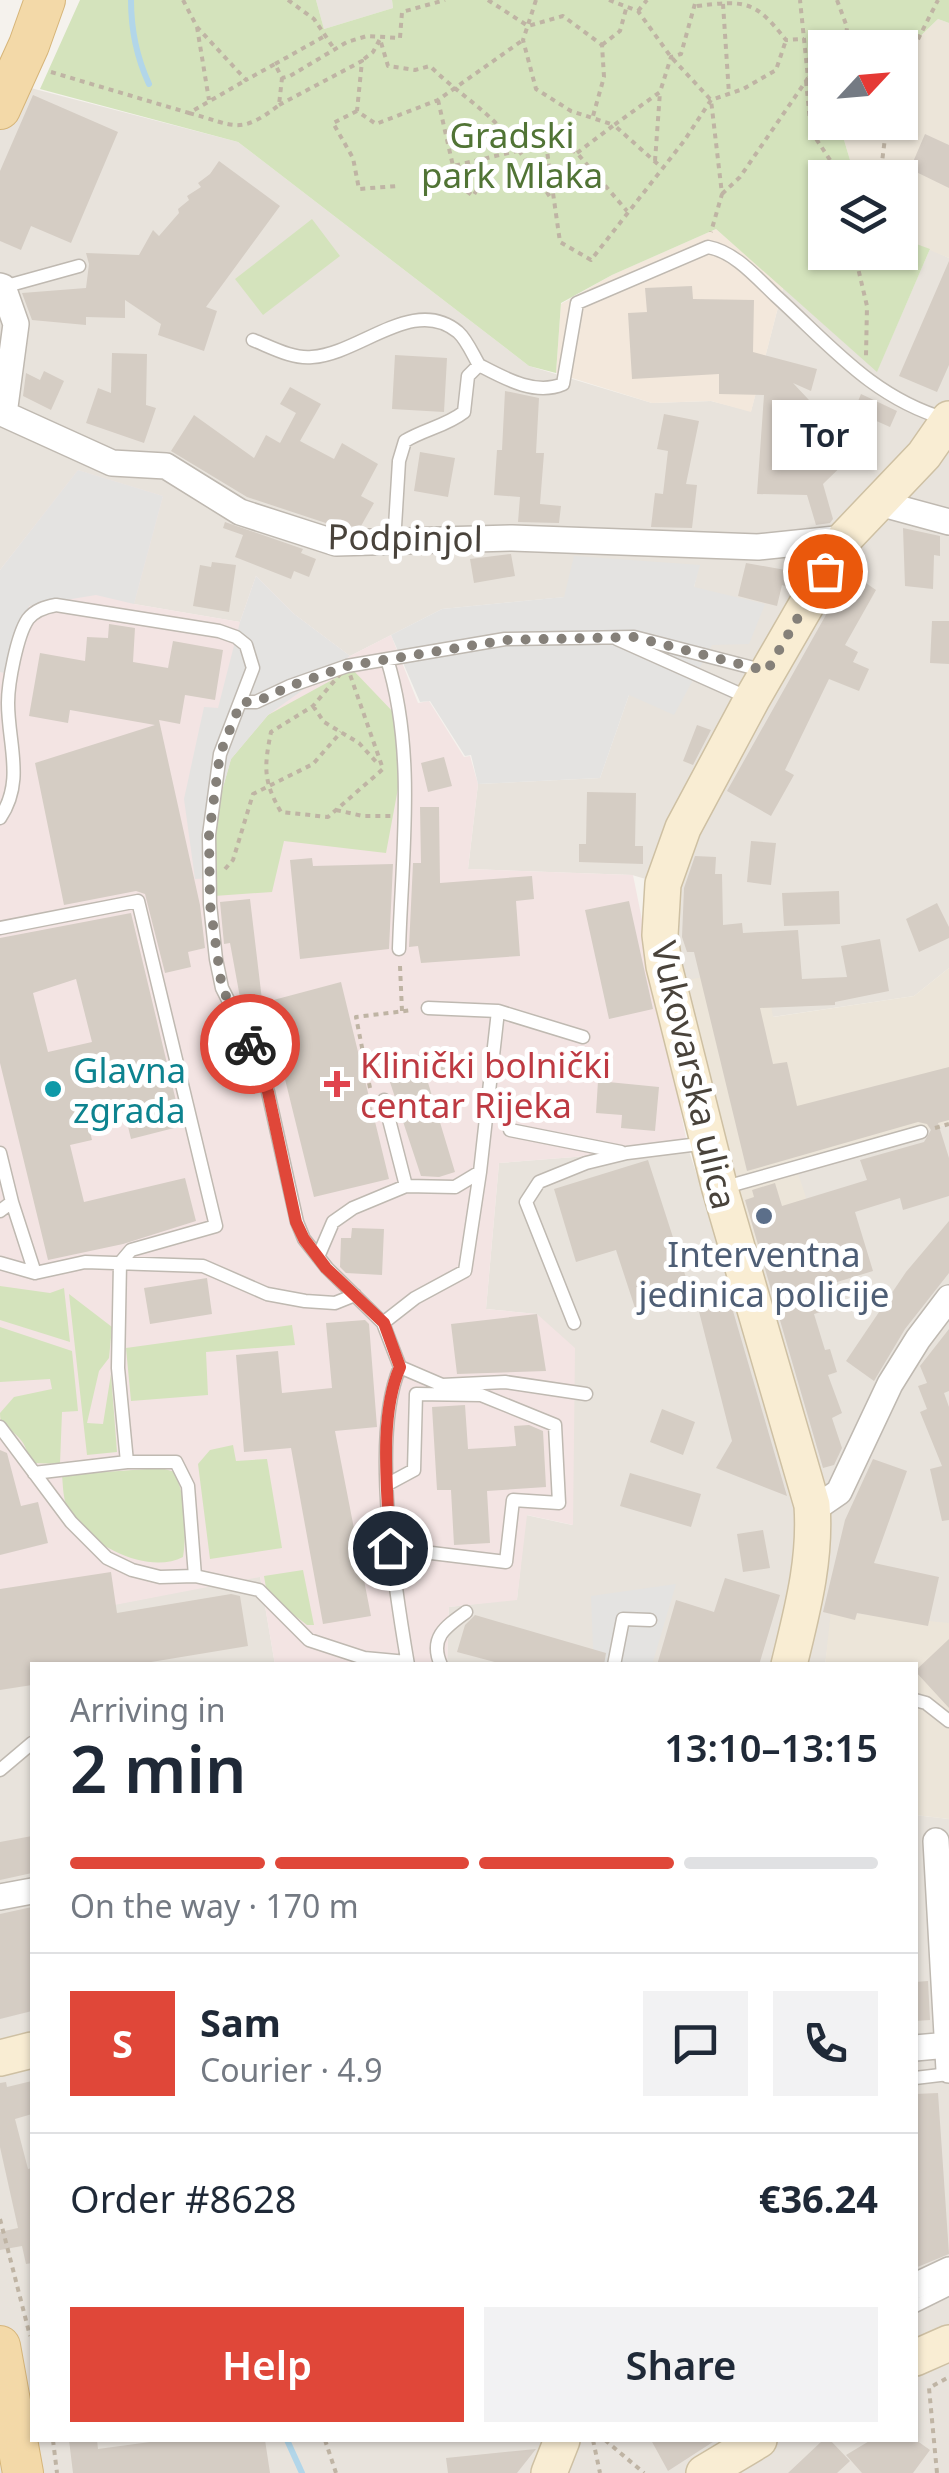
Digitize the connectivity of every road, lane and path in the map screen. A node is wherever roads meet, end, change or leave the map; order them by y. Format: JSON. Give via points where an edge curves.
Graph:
{"nodes":[{"id":1,"x":44,"y":0,"type":"edge"},
{"id":2,"x":183,"y":0,"type":"edge"},
{"id":3,"x":288,"y":0,"type":"edge"},
{"id":4,"x":445,"y":0,"type":"edge"},
{"id":5,"x":488,"y":0,"type":"edge"},
{"id":6,"x":536,"y":0,"type":"edge"},
{"id":7,"x":609,"y":0,"type":"edge"},
{"id":8,"x":647,"y":0,"type":"edge"},
{"id":9,"x":800,"y":0,"type":"edge"},
{"id":10,"x":837,"y":0,"type":"edge"},
{"id":11,"x":938,"y":0,"type":"edge"},
{"id":12,"x":722,"y":2,"type":"edge"},
{"id":13,"x":696,"y":3,"type":"edge"},
{"id":14,"x":627,"y":7,"type":"junction"},
{"id":15,"x":638,"y":12,"type":"junction"},
{"id":16,"x":197,"y":26,"type":"junction"},
{"id":17,"x":528,"y":26,"type":"junction"},
{"id":18,"x":847,"y":30,"type":"edge"},
{"id":19,"x":326,"y":36,"type":"junction"},
{"id":20,"x":804,"y":39,"type":"junction"},
{"id":21,"x":380,"y":40,"type":"junction"},
{"id":22,"x":523,"y":40,"type":"junction"},
{"id":23,"x":786,"y":40,"type":"junction"},
{"id":24,"x":918,"y":40,"type":"edge"},
{"id":25,"x":602,"y":45,"type":"junction"},
{"id":26,"x":335,"y":50,"type":"junction"},
{"id":27,"x":671,"y":57,"type":"junction"},
{"id":28,"x":362,"y":61,"type":"junction"},
{"id":29,"x":275,"y":64,"type":"junction"},
{"id":30,"x":48,"y":70,"type":"dead end"},
{"id":31,"x":282,"y":78,"type":"junction"},
{"id":32,"x":246,"y":80,"type":"junction"},
{"id":33,"x":807,"y":80,"type":"junction"},
{"id":34,"x":453,"y":90,"type":"junction"},
{"id":35,"x":660,"y":92,"type":"junction"},
{"id":36,"x":728,"y":94,"type":"junction"},
{"id":37,"x":209,"y":100,"type":"junction"},
{"id":38,"x":438,"y":100,"type":"junction"},
{"id":39,"x":712,"y":100,"type":"junction"},
{"id":40,"x":279,"y":105,"type":"junction"},
{"id":41,"x":0,"y":109,"type":"edge"},
{"id":42,"x":357,"y":112,"type":"junction"},
{"id":43,"x":189,"y":113,"type":"junction"},
{"id":44,"x":592,"y":118,"type":"junction"},
{"id":45,"x":614,"y":124,"type":"junction"},
{"id":46,"x":546,"y":144,"type":"junction"},
{"id":47,"x":518,"y":149,"type":"junction"},
{"id":48,"x":577,"y":153,"type":"junction"},
{"id":49,"x":479,"y":159,"type":"junction"},
{"id":50,"x":830,"y":160,"type":"edge"},
{"id":51,"x":655,"y":161,"type":"junction"},
{"id":52,"x":453,"y":166,"type":"junction"},
{"id":53,"x":663,"y":168,"type":"junction"},
{"id":54,"x":397,"y":186,"type":"dead end"},
{"id":55,"x":722,"y":194,"type":"junction"},
{"id":56,"x":553,"y":200,"type":"junction"},
{"id":57,"x":627,"y":212,"type":"junction"},
{"id":58,"x":708,"y":246,"type":"junction"},
{"id":59,"x":79,"y":266,"type":"dead end"},
{"id":60,"x":859,"y":270,"type":"edge"},
{"id":61,"x":2,"y":287,"type":"edge"},
{"id":62,"x":253,"y":340,"type":"dead end"},
{"id":63,"x":479,"y":365,"type":"junction"},
{"id":64,"x":865,"y":377,"type":"junction"},
{"id":65,"x":949,"y":419,"type":"edge"},
{"id":66,"x":879,"y":503,"type":"junction"},
{"id":67,"x":949,"y":522,"type":"edge"},
{"id":68,"x":845,"y":538,"type":"junction"},
{"id":69,"x":394,"y":543,"type":"junction"},
{"id":70,"x":615,"y":637,"type":"junction"},
{"id":71,"x":388,"y":659,"type":"junction"},
{"id":72,"x":347,"y":666,"type":"junction"},
{"id":73,"x":759,"y":685,"type":"junction"},
{"id":74,"x":241,"y":702,"type":"junction"},
{"id":75,"x":313,"y":706,"type":"junction"},
{"id":76,"x":341,"y":732,"type":"junction"},
{"id":77,"x":383,"y":769,"type":"junction"},
{"id":78,"x":404,"y":780,"type":"junction"},
{"id":79,"x":266,"y":787,"type":"junction"},
{"id":80,"x":336,"y":810,"type":"junction"},
{"id":81,"x":403,"y":816,"type":"junction"},
{"id":82,"x":0,"y":818,"type":"edge"},
{"id":83,"x":210,"y":886,"type":"junction"},
{"id":84,"x":0,"y":928,"type":"edge"},
{"id":85,"x":399,"y":949,"type":"joint"},
{"id":86,"x":428,"y":1008,"type":"joint"},
{"id":87,"x":498,"y":1010,"type":"junction"},
{"id":88,"x":402,"y":1011,"type":"junction"},
{"id":89,"x":583,"y":1037,"type":"dead end"},
{"id":90,"x":384,"y":1100,"type":"joint"},
{"id":91,"x":510,"y":1130,"type":"dead end"},
{"id":92,"x":921,"y":1132,"type":"dead end"},
{"id":93,"x":708,"y":1143,"type":"junction"},
{"id":94,"x":0,"y":1153,"type":"edge"},
{"id":95,"x":628,"y":1153,"type":"junction"},
{"id":96,"x":480,"y":1172,"type":"junction"},
{"id":97,"x":406,"y":1186,"type":"junction"},
{"id":98,"x":720,"y":1189,"type":"junction"},
{"id":99,"x":6,"y":1206,"type":"edge"},
{"id":100,"x":318,"y":1257,"type":"junction"},
{"id":101,"x":0,"y":1263,"type":"edge"},
{"id":102,"x":120,"y":1264,"type":"junction"},
{"id":103,"x":35,"y":1273,"type":"junction"},
{"id":104,"x":355,"y":1295,"type":"junction"},
{"id":105,"x":949,"y":1298,"type":"edge"},
{"id":106,"x":574,"y":1322,"type":"dead end"},
{"id":107,"x":384,"y":1323,"type":"junction"},
{"id":108,"x":400,"y":1367,"type":"junction"},
{"id":109,"x":586,"y":1394,"type":"dead end"},
{"id":110,"x":0,"y":1428,"type":"edge"},
{"id":111,"x":127,"y":1462,"type":"junction"},
{"id":112,"x":34,"y":1474,"type":"junction"},
{"id":113,"x":388,"y":1484,"type":"junction"},
{"id":114,"x":812,"y":1506,"type":"junction"},
{"id":115,"x":390,"y":1548,"type":"junction"},
{"id":116,"x":196,"y":1576,"type":"junction"},
{"id":117,"x":466,"y":1612,"type":"dead end"},
{"id":118,"x":650,"y":1620,"type":"dead end"},
{"id":119,"x":399,"y":1662,"type":"edge"},
{"id":120,"x":408,"y":1662,"type":"edge"},
{"id":121,"x":440,"y":1662,"type":"edge"},
{"id":122,"x":615,"y":1662,"type":"edge"},
{"id":123,"x":790,"y":1662,"type":"edge"},
{"id":124,"x":918,"y":1701,"type":"edge"},
{"id":125,"x":949,"y":1721,"type":"edge"},
{"id":126,"x":30,"y":1745,"type":"edge"},
{"id":127,"x":0,"y":1770,"type":"edge"},
{"id":128,"x":933,"y":1840,"type":"edge"},
{"id":129,"x":30,"y":1891,"type":"edge"},
{"id":130,"x":0,"y":1898,"type":"edge"},
{"id":131,"x":918,"y":2049,"type":"edge"},
{"id":132,"x":30,"y":2050,"type":"edge"},
{"id":133,"x":0,"y":2058,"type":"edge"},
{"id":134,"x":948,"y":2059,"type":"edge"},
{"id":135,"x":918,"y":2076,"type":"edge"},
{"id":136,"x":0,"y":2219,"type":"edge"},
{"id":137,"x":949,"y":2270,"type":"edge"},
{"id":138,"x":918,"y":2285,"type":"edge"},
{"id":139,"x":949,"y":2289,"type":"edge"},
{"id":140,"x":918,"y":2304,"type":"edge"},
{"id":141,"x":30,"y":2339,"type":"edge"},
{"id":142,"x":949,"y":2343,"type":"edge"},
{"id":143,"x":0,"y":2346,"type":"edge"},
{"id":144,"x":918,"y":2357,"type":"edge"},
{"id":145,"x":949,"y":2377,"type":"edge"},
{"id":146,"x":5,"y":2385,"type":"edge"},
{"id":147,"x":52,"y":2442,"type":"edge"},
{"id":148,"x":326,"y":2442,"type":"edge"},
{"id":149,"x":592,"y":2442,"type":"edge"},
{"id":150,"x":607,"y":2442,"type":"edge"},
{"id":151,"x":756,"y":2442,"type":"edge"},
{"id":152,"x":642,"y":2472,"type":"edge"},
{"id":153,"x":22,"y":2473,"type":"edge"},
{"id":154,"x":57,"y":2473,"type":"edge"},
{"id":155,"x":336,"y":2473,"type":"edge"},
{"id":156,"x":600,"y":2473,"type":"edge"},
{"id":157,"x":632,"y":2473,"type":"edge"},
{"id":158,"x":704,"y":2473,"type":"edge"},
{"id":159,"x":937,"y":2473,"type":"edge"}],
"edges":[{"from":1,"to":41,"type":"main road"},
{"from":2,"to":16,"type":"path"},
{"from":3,"to":19,"type":"path"},
{"from":4,"to":21,"type":"path","via":[[402,12],[400,38]]},
{"from":5,"to":17,"type":"path"},
{"from":6,"to":17,"type":"path"},
{"from":7,"to":14,"type":"path"},
{"from":8,"to":15,"type":"path"},
{"from":9,"to":20,"type":"path"},
{"from":10,"to":18,"type":"path"},
{"from":11,"to":24,"type":"path"},
{"from":12,"to":13,"type":"path"},
{"from":12,"to":23,"type":"path","via":[[762,10]]},
{"from":12,"to":36,"type":"path"},
{"from":13,"to":27,"type":"path","via":[[681,54]]},
{"from":14,"to":15,"type":"path"},
{"from":14,"to":25,"type":"path","via":[[620,31]]},
{"from":15,"to":27,"type":"path"},
{"from":16,"to":32,"type":"path"},
{"from":16,"to":37,"type":"path"},
{"from":17,"to":22,"type":"path"},
{"from":17,"to":25,"type":"path","via":[[563,16]]},
{"from":19,"to":26,"type":"path"},
{"from":19,"to":29,"type":"path"},
{"from":20,"to":23,"type":"path"},
{"from":20,"to":33,"type":"path"},
{"from":21,"to":26,"type":"path","via":[[368,36]]},
{"from":21,"to":28,"type":"path"},
{"from":21,"to":34,"type":"path","via":[[388,66],[430,66]]},
{"from":22,"to":34,"type":"path"},
{"from":22,"to":44,"type":"path","via":[[536,89]]},
{"from":23,"to":36,"type":"path","via":[[776,70]]},
{"from":25,"to":44,"type":"path","via":[[604,77]]},
{"from":26,"to":31,"type":"path"},
{"from":27,"to":35,"type":"path"},
{"from":27,"to":39,"type":"path"},
{"from":28,"to":40,"type":"path"},
{"from":28,"to":42,"type":"path"},
{"from":29,"to":31,"type":"path"},
{"from":29,"to":32,"type":"path"},
{"from":30,"to":43,"type":"path"},
{"from":31,"to":40,"type":"path"},
{"from":32,"to":37,"type":"path"},
{"from":33,"to":50,"type":"path","via":[[811,132]]},
{"from":33,"to":55,"type":"path"},
{"from":34,"to":38,"type":"path"},
{"from":34,"to":47,"type":"path","via":[[487,114]]},
{"from":35,"to":45,"type":"path"},
{"from":35,"to":51,"type":"path"},
{"from":36,"to":39,"type":"path"},
{"from":37,"to":43,"type":"path"},
{"from":38,"to":42,"type":"path","via":[[376,124]]},
{"from":38,"to":52,"type":"path"},
{"from":39,"to":53,"type":"path"},
{"from":39,"to":55,"type":"path"},
{"from":40,"to":43,"type":"path","via":[[246,126]]},
{"from":42,"to":54,"type":"path","via":[[333,123],[353,158],[359,188]]},
{"from":44,"to":45,"type":"path"},
{"from":45,"to":48,"type":"path"},
{"from":45,"to":51,"type":"path"},
{"from":46,"to":47,"type":"path"},
{"from":46,"to":48,"type":"path"},
{"from":46,"to":56,"type":"path"},
{"from":47,"to":49,"type":"path"},
{"from":47,"to":56,"type":"path"},
{"from":48,"to":57,"type":"path"},
{"from":49,"to":52,"type":"path"},
{"from":49,"to":52,"type":"path","via":[[480,185],[473,196],[460,186]]},
{"from":51,"to":53,"type":"path"},
{"from":53,"to":57,"type":"path"},
{"from":55,"to":58,"type":"path"},
{"from":56,"to":57,"type":"path","via":[[560,242],[591,260]]},
{"from":58,"to":63,"type":"lane","via":[[576,303],[563,384],[550,389],[511,382]]},
{"from":58,"to":64,"type":"lane","via":[[750,272]]},
{"from":59,"to":61,"type":"lane"},
{"from":60,"to":64,"type":"path","via":[[868,306]]},
{"from":61,"to":69,"type":"street","name":"Podpinjol","via":[[16,324],[4,414],[112,463],[166,466],[240,512],[336,543]]},
{"from":62,"to":63,"type":"lane","via":[[308,358],[412,320],[436,318],[461,334]]},
{"from":63,"to":69,"type":"lane","via":[[468,376],[464,412],[404,441]]},
{"from":64,"to":65,"type":"lane","via":[[888,396]]},
{"from":65,"to":66,"type":"main road","name":"Vukovarska ulica"},
{"from":66,"to":67,"type":"street"},
{"from":66,"to":68,"type":"main road","name":"Vukovarska ulica"},
{"from":68,"to":69,"type":"street","name":"Podpinjol","via":[[758,547],[512,538]]},
{"from":68,"to":73,"type":"main road","name":"Vukovarska ulica"},
{"from":70,"to":71,"type":"lane","via":[[506,640]]},
{"from":70,"to":73,"type":"lane","via":[[634,637]]},
{"from":70,"to":73,"type":"lane","via":[[722,683]]},
{"from":71,"to":72,"type":"lane"},
{"from":71,"to":78,"type":"lane","via":[[400,700]]},
{"from":72,"to":74,"type":"lane"},
{"from":72,"to":75,"type":"path"},
{"from":72,"to":77,"type":"path"},
{"from":73,"to":93,"type":"main road","name":"Vukovarska ulica","via":[[683,828],[660,908],[664,966]]},
{"from":74,"to":82,"type":"lane","via":[[253,668],[236,637],[43,608],[21,632],[8,704],[15,776]]},
{"from":74,"to":83,"type":"lane","via":[[220,754]]},
{"from":75,"to":76,"type":"path"},
{"from":75,"to":79,"type":"path","via":[[271,732]]},
{"from":76,"to":77,"type":"path"},
{"from":76,"to":79,"type":"path","via":[[314,764]]},
{"from":77,"to":78,"type":"path"},
{"from":77,"to":80,"type":"path"},
{"from":78,"to":81,"type":"lane"},
{"from":79,"to":80,"type":"path","via":[[281,812],[328,817]]},
{"from":79,"to":83,"type":"path","via":[[253,794],[233,860]]},
{"from":80,"to":81,"type":"path"},
{"from":81,"to":85,"type":"lane"},
{"from":83,"to":100,"type":"lane","via":[[222,988],[256,1056],[296,1222]]},
{"from":84,"to":102,"type":"lane","via":[[138,901],[216,1226],[131,1250]]},
{"from":85,"to":88,"type":"path"},
{"from":86,"to":87,"type":"lane"},
{"from":86,"to":88,"type":"path"},
{"from":87,"to":89,"type":"lane"},
{"from":87,"to":96,"type":"lane"},
{"from":88,"to":90,"type":"path","via":[[356,1017],[371,1092]]},
{"from":90,"to":97,"type":"lane"},
{"from":91,"to":95,"type":"lane"},
{"from":92,"to":98,"type":"lane"},
{"from":93,"to":95,"type":"lane"},
{"from":93,"to":98,"type":"main road","name":"Vukovarska ulica"},
{"from":94,"to":99,"type":"lane"},
{"from":95,"to":106,"type":"lane","via":[[558,1171],[539,1182],[526,1202]]},
{"from":96,"to":97,"type":"lane","via":[[455,1187]]},
{"from":96,"to":107,"type":"lane","via":[[465,1271]]},
{"from":97,"to":100,"type":"lane","via":[[333,1222]]},
{"from":98,"to":114,"type":"main road","name":"Vukovarska ulica"},
{"from":99,"to":103,"type":"lane"},
{"from":100,"to":104,"type":"lane"},
{"from":101,"to":103,"type":"lane"},
{"from":102,"to":103,"type":"lane","via":[[85,1262]]},
{"from":102,"to":104,"type":"lane","via":[[203,1266],[267,1294],[305,1302]]},
{"from":102,"to":111,"type":"lane","via":[[118,1368]]},
{"from":104,"to":107,"type":"lane"},
{"from":105,"to":114,"type":"street","via":[[890,1384],[839,1492]]},
{"from":107,"to":108,"type":"lane"},
{"from":108,"to":109,"type":"lane","via":[[442,1386],[505,1382]]},
{"from":108,"to":113,"type":"lane","via":[[392,1387]]},
{"from":110,"to":112,"type":"lane"},
{"from":111,"to":112,"type":"lane"},
{"from":111,"to":116,"type":"lane","via":[[176,1462],[183,1472]]},
{"from":112,"to":116,"type":"lane","via":[[106,1558],[160,1576]]},
{"from":113,"to":115,"type":"lane"},
{"from":113,"to":115,"type":"lane","via":[[414,1470],[416,1394],[481,1394],[555,1425],[559,1502],[513,1500],[506,1562]]},
{"from":114,"to":123,"type":"main road","name":"Vukovarska ulica","via":[[812,1570]]},
{"from":115,"to":120,"type":"lane"},
{"from":116,"to":119,"type":"lane","via":[[259,1590],[308,1640]]},
{"from":117,"to":121,"type":"lane","via":[[438,1636]]},
{"from":118,"to":122,"type":"lane","via":[[622,1620]]},
{"from":124,"to":125,"type":"lane"},
{"from":126,"to":127,"type":"lane"},
{"from":128,"to":134,"type":"street"},
{"from":129,"to":130,"type":"street"},
{"from":131,"to":134,"type":"street"},
{"from":132,"to":133,"type":"main road"},
{"from":134,"to":135,"type":"lane"},
{"from":136,"to":141,"type":"path"},
{"from":137,"to":138,"type":"street"},
{"from":139,"to":140,"type":"lane"},
{"from":142,"to":144,"type":"main road"},
{"from":143,"to":146,"type":"main road"},
{"from":145,"to":159,"type":"path","via":[[929,2388]]},
{"from":146,"to":153,"type":"main road"},
{"from":147,"to":154,"type":"path"},
{"from":148,"to":155,"type":"path"},
{"from":149,"to":156,"type":"path"},
{"from":150,"to":152,"type":"path"},
{"from":151,"to":158,"type":"main road"},
{"from":152,"to":157,"type":"path"}]}
